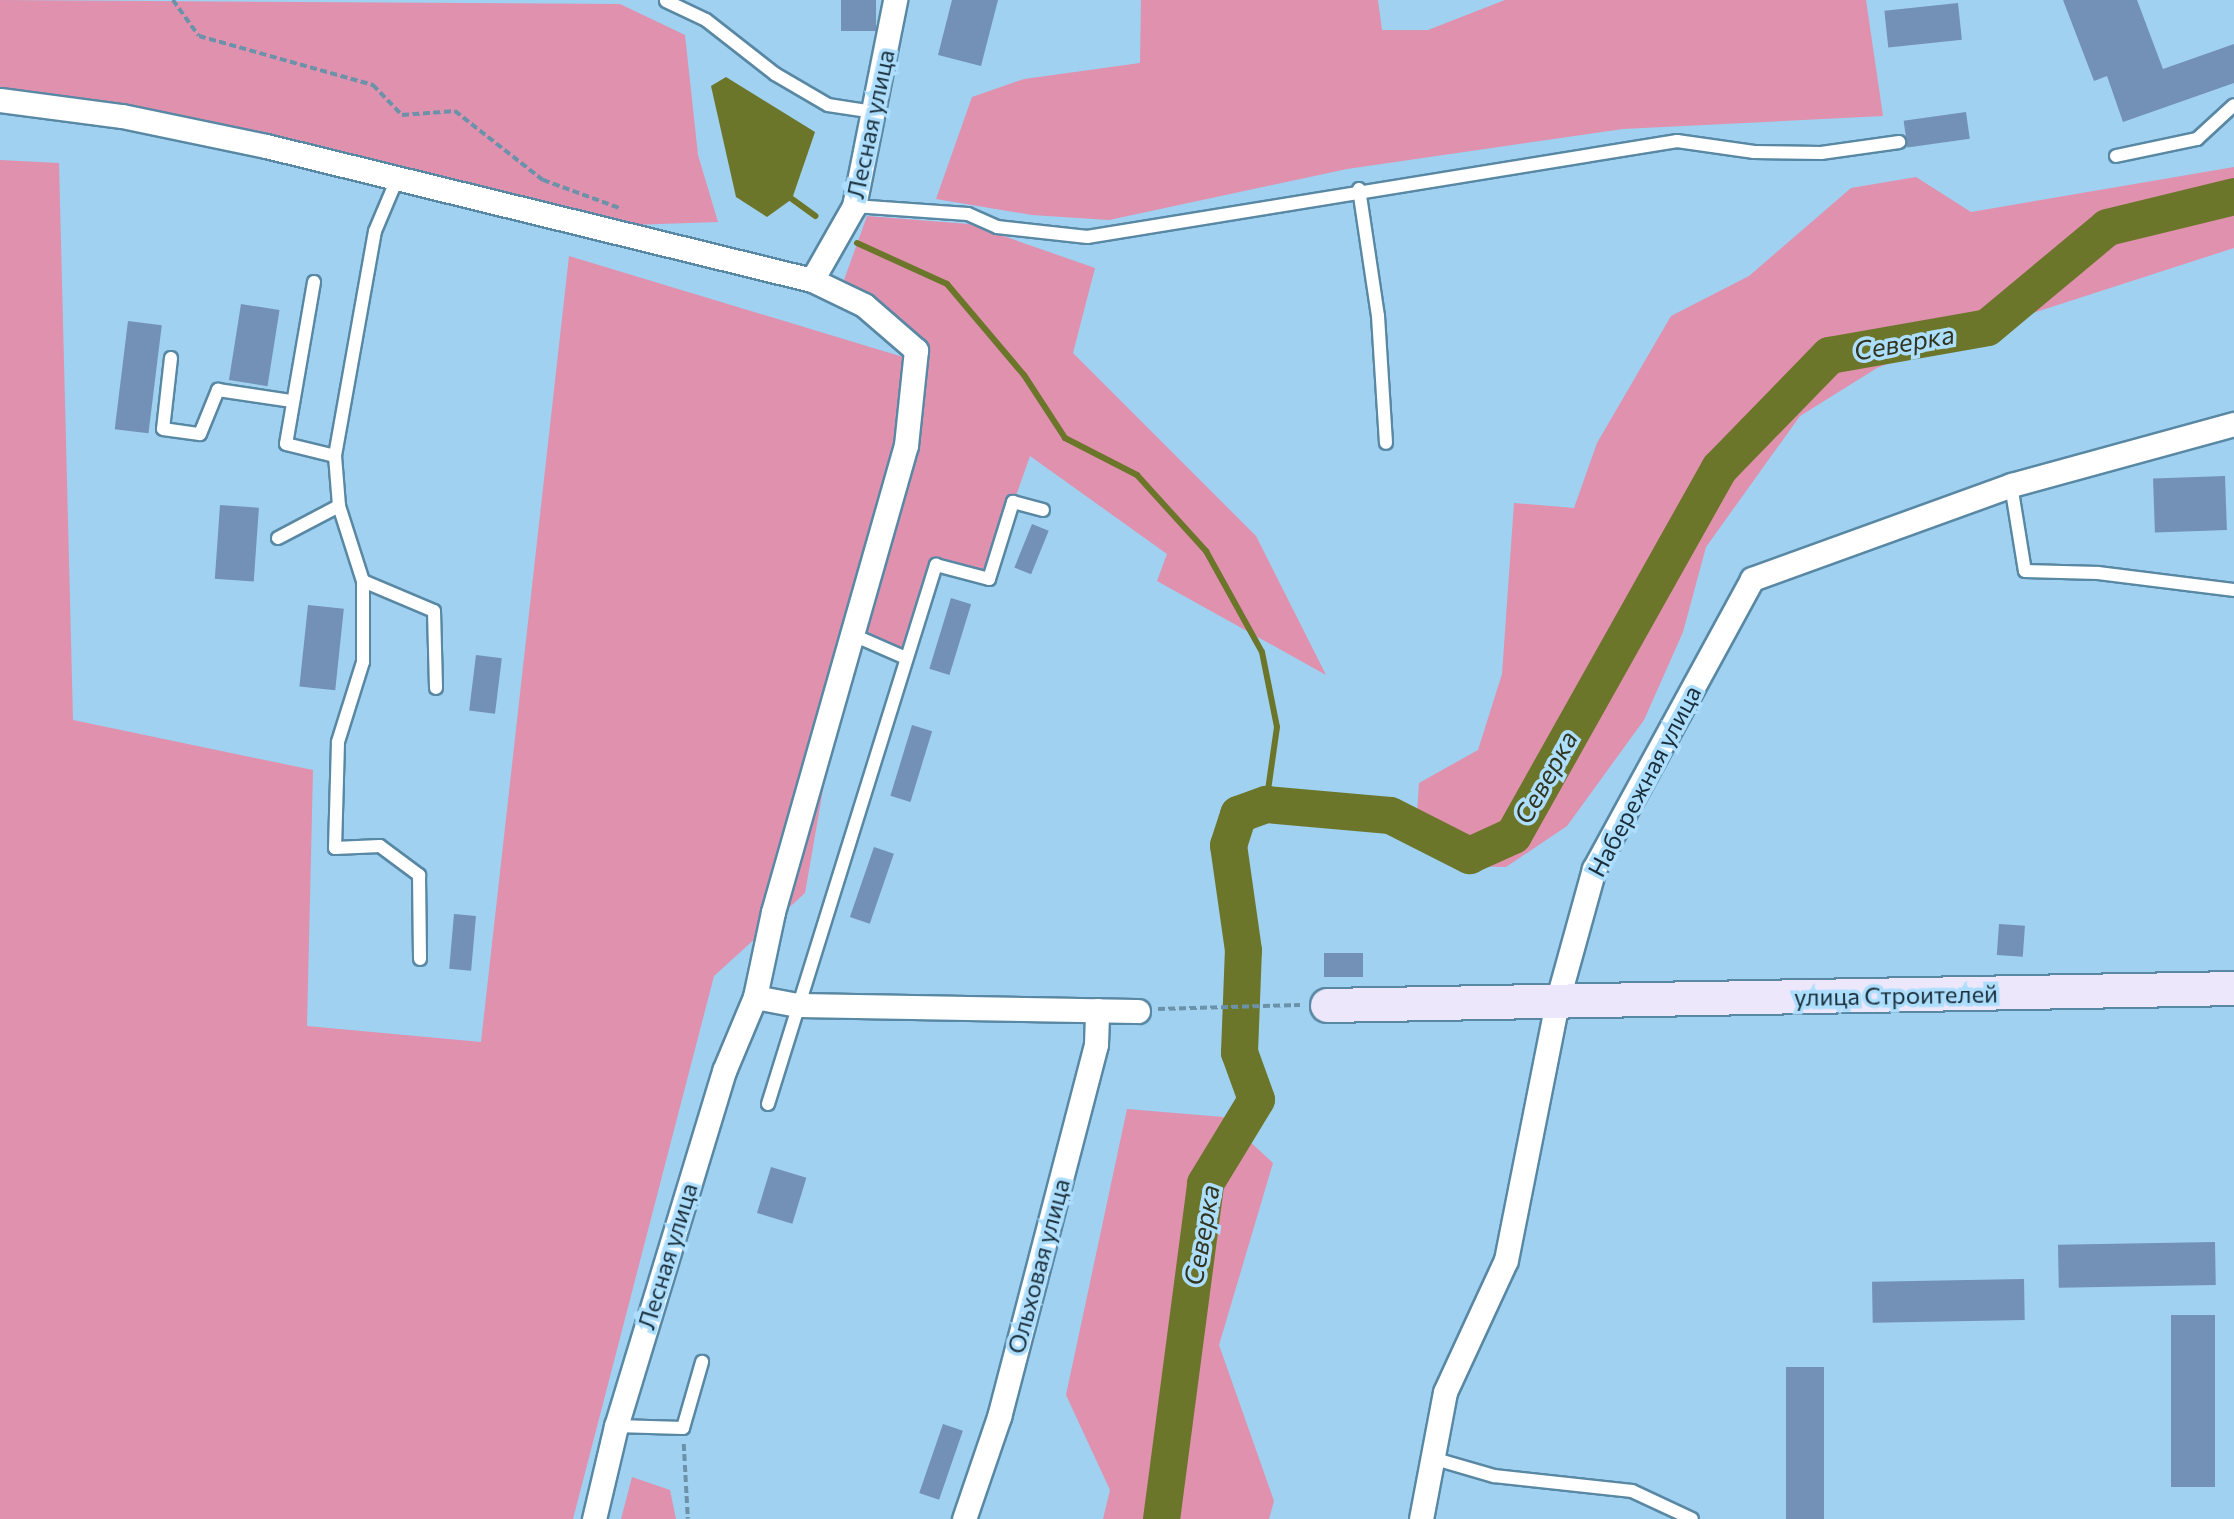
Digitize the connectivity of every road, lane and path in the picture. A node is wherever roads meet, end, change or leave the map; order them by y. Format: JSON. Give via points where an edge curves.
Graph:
{"nodes":[{"id":1,"x":173,"y":0,"type":"edge"},
{"id":2,"x":895,"y":0,"type":"edge"},
{"id":3,"x":666,"y":1,"type":"edge"},
{"id":4,"x":0,"y":100,"type":"edge"},
{"id":5,"x":2234,"y":105,"type":"edge"},
{"id":6,"x":874,"y":112,"type":"junction"},
{"id":7,"x":1899,"y":142,"type":"dead end"},
{"id":8,"x":2116,"y":156,"type":"dead end"},
{"id":9,"x":397,"y":179,"type":"junction"},
{"id":10,"x":1359,"y":189,"type":"junction"},
{"id":11,"x":854,"y":206,"type":"junction"},
{"id":12,"x":633,"y":213,"type":"dead end"},
{"id":13,"x":812,"y":280,"type":"junction"},
{"id":14,"x":314,"y":282,"type":"dead end"},
{"id":15,"x":171,"y":358,"type":"dead end"},
{"id":16,"x":292,"y":401,"type":"junction"},
{"id":17,"x":2234,"y":424,"type":"edge"},
{"id":18,"x":1386,"y":443,"type":"dead end"},
{"id":19,"x":335,"y":456,"type":"junction"},
{"id":20,"x":2011,"y":485,"type":"junction"},
{"id":21,"x":339,"y":506,"type":"junction"},
{"id":22,"x":1043,"y":510,"type":"dead end"},
{"id":23,"x":278,"y":538,"type":"dead end"},
{"id":24,"x":363,"y":581,"type":"junction"},
{"id":25,"x":2234,"y":590,"type":"edge"},
{"id":26,"x":851,"y":634,"type":"junction"},
{"id":27,"x":904,"y":657,"type":"junction"},
{"id":28,"x":436,"y":688,"type":"dead end"},
{"id":29,"x":420,"y":959,"type":"dead end"},
{"id":30,"x":2234,"y":988,"type":"edge"},
{"id":31,"x":755,"y":996,"type":"junction"},
{"id":32,"x":1557,"y":1002,"type":"junction"},
{"id":33,"x":797,"y":1005,"type":"junction"},
{"id":34,"x":1327,"y":1005,"type":"dead end"},
{"id":35,"x":1271,"y":1006,"type":"dead end"},
{"id":36,"x":1097,"y":1010,"type":"junction"},
{"id":37,"x":1138,"y":1011,"type":"joint"},
{"id":38,"x":768,"y":1104,"type":"dead end"},
{"id":39,"x":702,"y":1362,"type":"dead end"},
{"id":40,"x":615,"y":1426,"type":"junction"},
{"id":41,"x":683,"y":1428,"type":"junction"},
{"id":42,"x":1432,"y":1458,"type":"junction"},
{"id":43,"x":594,"y":1519,"type":"edge"},
{"id":44,"x":688,"y":1519,"type":"edge"},
{"id":45,"x":964,"y":1519,"type":"edge"},
{"id":46,"x":1421,"y":1519,"type":"edge"},
{"id":47,"x":1692,"y":1519,"type":"edge"}],
"edges":[{"from":1,"to":12,"type":"path","via":[[200,36],[373,85],[402,115],[455,111],[543,180]]},
{"from":2,"to":6,"type":"street","name":"Лесная улица"},
{"from":3,"to":6,"type":"lane","via":[[706,20],[775,74],[828,104]]},
{"from":4,"to":9,"type":"street","via":[[122,116]]},
{"from":5,"to":8,"type":"lane","via":[[2197,139]]},
{"from":6,"to":11,"type":"street","name":"Лесная улица"},
{"from":7,"to":10,"type":"lane","via":[[1821,153],[1754,152],[1676,141]]},
{"from":9,"to":13,"type":"street"},
{"from":9,"to":19,"type":"lane","via":[[375,231]]},
{"from":10,"to":11,"type":"lane","via":[[1087,237],[998,227],[956,213]]},
{"from":10,"to":18,"type":"lane","via":[[1378,316]]},
{"from":11,"to":13,"type":"street","name":"Лесная улица"},
{"from":13,"to":26,"type":"street","name":"Лесная улица","via":[[864,305],[915,350],[906,445]]},
{"from":14,"to":16,"type":"lane"},
{"from":15,"to":16,"type":"lane","via":[[163,429],[201,434],[218,390]]},
{"from":16,"to":19,"type":"lane","via":[[286,444]]},
{"from":17,"to":20,"type":"street","name":"Набережная улица"},
{"from":19,"to":21,"type":"lane"},
{"from":20,"to":25,"type":"lane","via":[[2025,571],[2098,573]]},
{"from":20,"to":32,"type":"street","name":"Набережная улица","via":[[1752,579],[1594,869]]},
{"from":21,"to":23,"type":"lane"},
{"from":21,"to":24,"type":"lane"},
{"from":22,"to":27,"type":"lane","via":[[1013,502],[989,579],[936,565]]},
{"from":24,"to":28,"type":"lane","via":[[434,611]]},
{"from":24,"to":29,"type":"lane","via":[[363,662],[338,742],[335,848],[380,846],[419,875]]},
{"from":26,"to":27,"type":"lane"},
{"from":26,"to":31,"type":"street","name":"Лесная улица"},
{"from":27,"to":33,"type":"lane"},
{"from":30,"to":32,"type":"street","name":"улица Строителей"},
{"from":31,"to":33,"type":"street"},
{"from":31,"to":40,"type":"street","name":"Лесная улица","via":[[724,1071]]},
{"from":32,"to":34,"type":"street","name":"улица Строителей"},
{"from":32,"to":42,"type":"street","name":"Набережная улица","via":[[1506,1260],[1445,1392]]},
{"from":33,"to":36,"type":"street"},
{"from":33,"to":38,"type":"lane"},
{"from":35,"to":37,"type":"path"},
{"from":36,"to":37,"type":"street"},
{"from":36,"to":45,"type":"street","name":"Ольховая улица","via":[[1096,1044],[1006,1390]]},
{"from":39,"to":41,"type":"lane"},
{"from":40,"to":41,"type":"lane"},
{"from":40,"to":43,"type":"street","name":"Лесная улица"},
{"from":41,"to":44,"type":"path"},
{"from":42,"to":46,"type":"street","name":"Набережная улица"},
{"from":42,"to":47,"type":"lane","via":[[1494,1476],[1632,1490]]}]}
